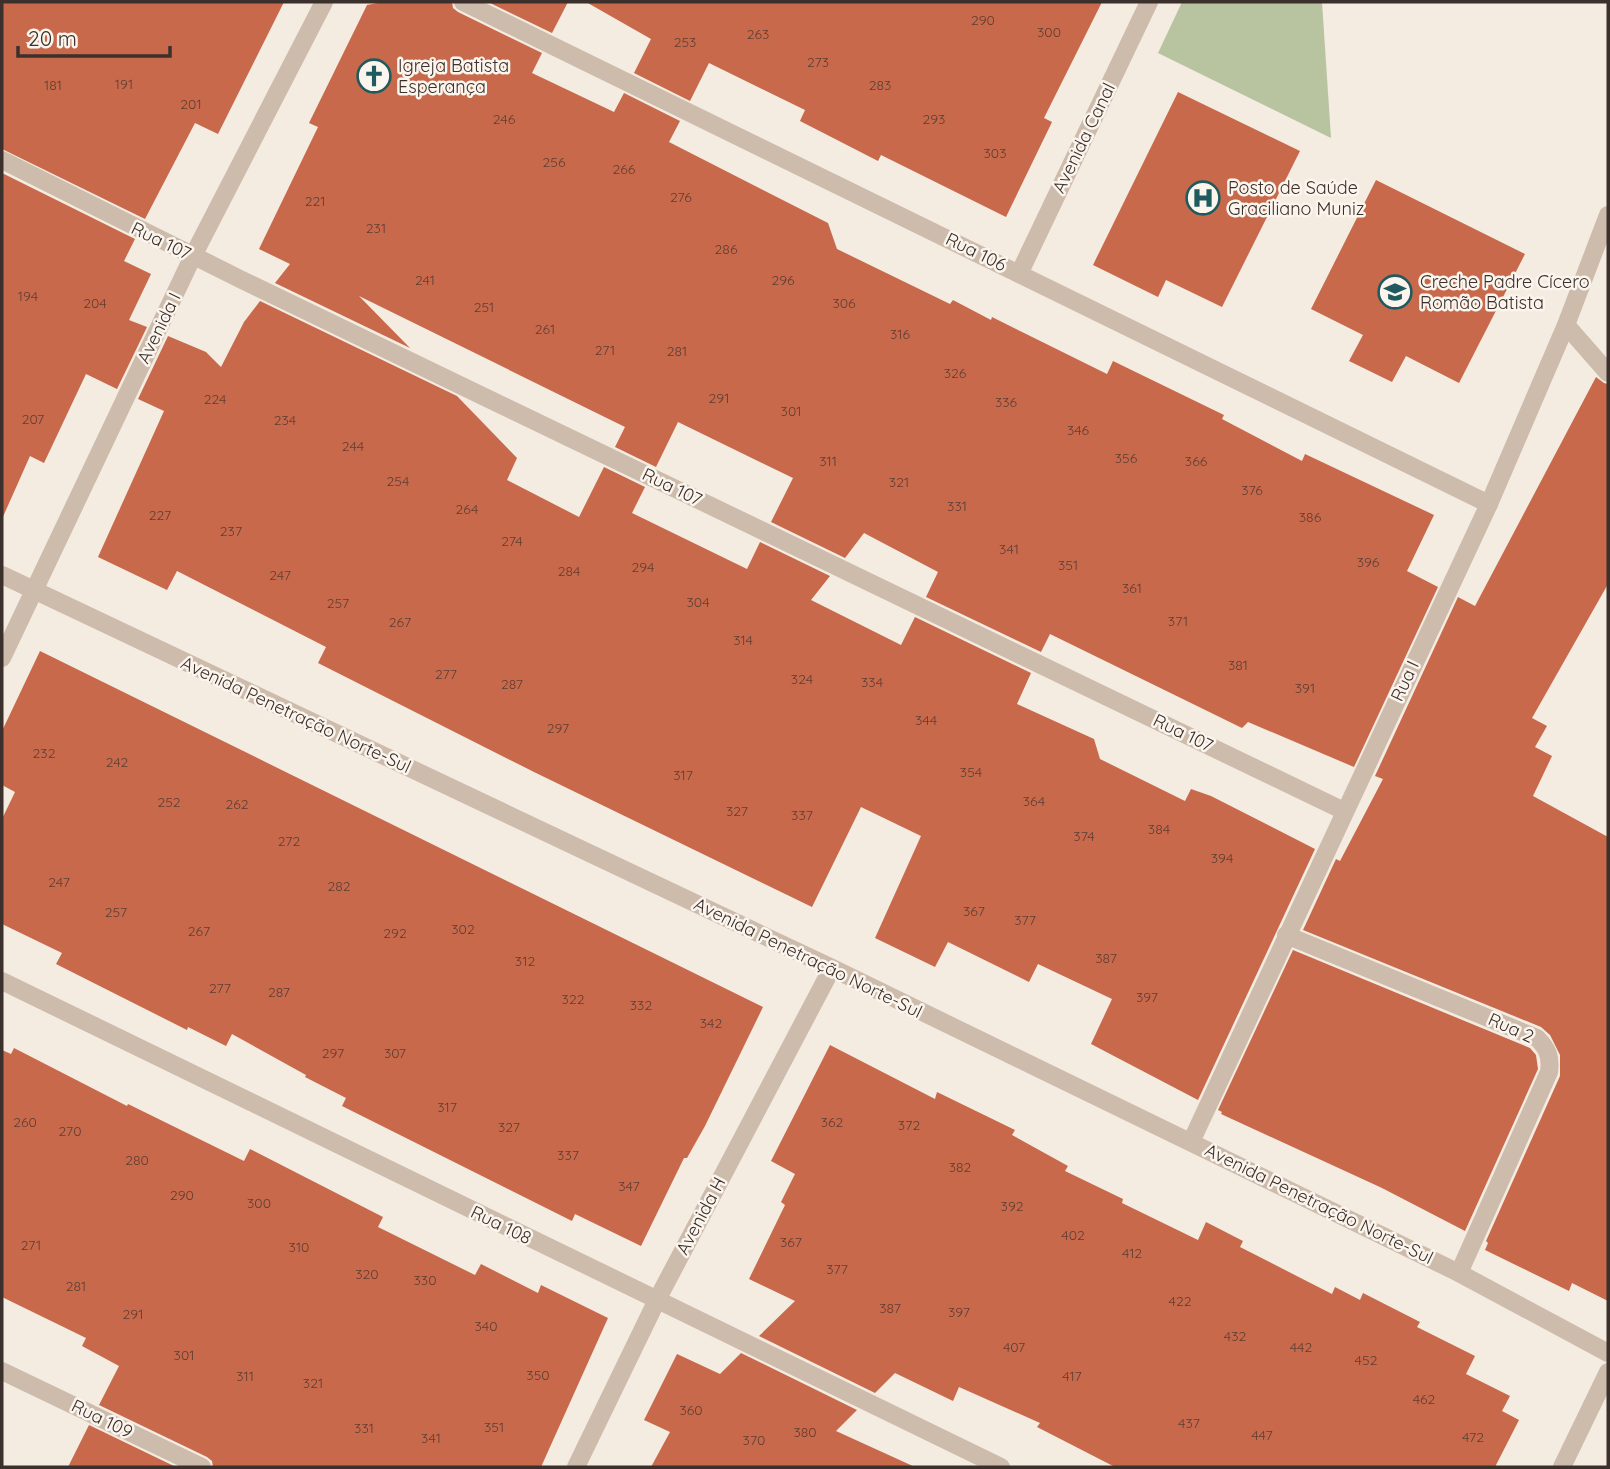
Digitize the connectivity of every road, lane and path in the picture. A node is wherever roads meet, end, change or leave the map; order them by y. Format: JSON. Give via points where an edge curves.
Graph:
{"nodes":[{"id":1,"x":324,"y":2,"type":"edge"},
{"id":2,"x":463,"y":2,"type":"edge"},
{"id":3,"x":1149,"y":2,"type":"edge"},
{"id":4,"x":2,"y":160,"type":"edge"},
{"id":5,"x":1608,"y":215,"type":"edge"},
{"id":6,"x":193,"y":256,"type":"junction"},
{"id":7,"x":1019,"y":274,"type":"junction"},
{"id":8,"x":1566,"y":325,"type":"junction"},
{"id":9,"x":1608,"y":373,"type":"edge"},
{"id":10,"x":1489,"y":504,"type":"junction"},
{"id":11,"x":2,"y":575,"type":"edge"},
{"id":12,"x":33,"y":590,"type":"junction"},
{"id":13,"x":2,"y":658,"type":"edge"},
{"id":14,"x":1344,"y":811,"type":"junction"},
{"id":15,"x":1286,"y":934,"type":"junction"},
{"id":16,"x":832,"y":968,"type":"junction"},
{"id":17,"x":2,"y":981,"type":"edge"},
{"id":18,"x":1191,"y":1142,"type":"junction"},
{"id":19,"x":1459,"y":1273,"type":"junction"},
{"id":20,"x":657,"y":1300,"type":"junction"},
{"id":21,"x":1608,"y":1353,"type":"edge"},
{"id":22,"x":2,"y":1371,"type":"edge"},
{"id":23,"x":1608,"y":1372,"type":"edge"},
{"id":24,"x":202,"y":1467,"type":"edge"},
{"id":25,"x":576,"y":1467,"type":"edge"},
{"id":26,"x":1001,"y":1467,"type":"edge"},
{"id":27,"x":1562,"y":1467,"type":"edge"}],
"edges":[{"from":1,"to":6,"type":"street","name":"Avenida I"},
{"from":2,"to":7,"type":"street","name":"Rua 106"},
{"from":3,"to":7,"type":"street","name":"Avenida Canal"},
{"from":4,"to":6,"type":"street","name":"Rua 107"},
{"from":5,"to":8,"type":"street","name":"Rua I"},
{"from":6,"to":12,"type":"street","name":"Avenida I"},
{"from":6,"to":14,"type":"street","name":"Rua 107"},
{"from":7,"to":10,"type":"street","name":"Rua 106"},
{"from":8,"to":9,"type":"street"},
{"from":8,"to":10,"type":"street","name":"Rua I"},
{"from":10,"to":14,"type":"street","name":"Rua I"},
{"from":11,"to":12,"type":"street","name":"Avenida Penetração Norte-Sul"},
{"from":12,"to":13,"type":"street","name":"Avenida I"},
{"from":12,"to":16,"type":"street","name":"Avenida Penetração Norte-Sul"},
{"from":14,"to":15,"type":"street","name":"Rua I"},
{"from":15,"to":18,"type":"street","name":"Rua I"},
{"from":15,"to":19,"type":"street","name":"Rua 2","via":[[1537,1038],[1545,1046],[1549,1072]]},
{"from":16,"to":18,"type":"street","name":"Avenida Penetração Norte-Sul"},
{"from":16,"to":20,"type":"street","name":"Avenida H"},
{"from":17,"to":20,"type":"street","name":"Rua 108"},
{"from":18,"to":19,"type":"street","name":"Avenida Penetração Norte-Sul"},
{"from":19,"to":21,"type":"street","name":"Avenida Penetração Norte-Sul"},
{"from":20,"to":25,"type":"street","name":"Avenida H"},
{"from":20,"to":26,"type":"street","name":"Rua 108"},
{"from":22,"to":24,"type":"street","name":"Rua 109"},
{"from":23,"to":27,"type":"street"}]}
